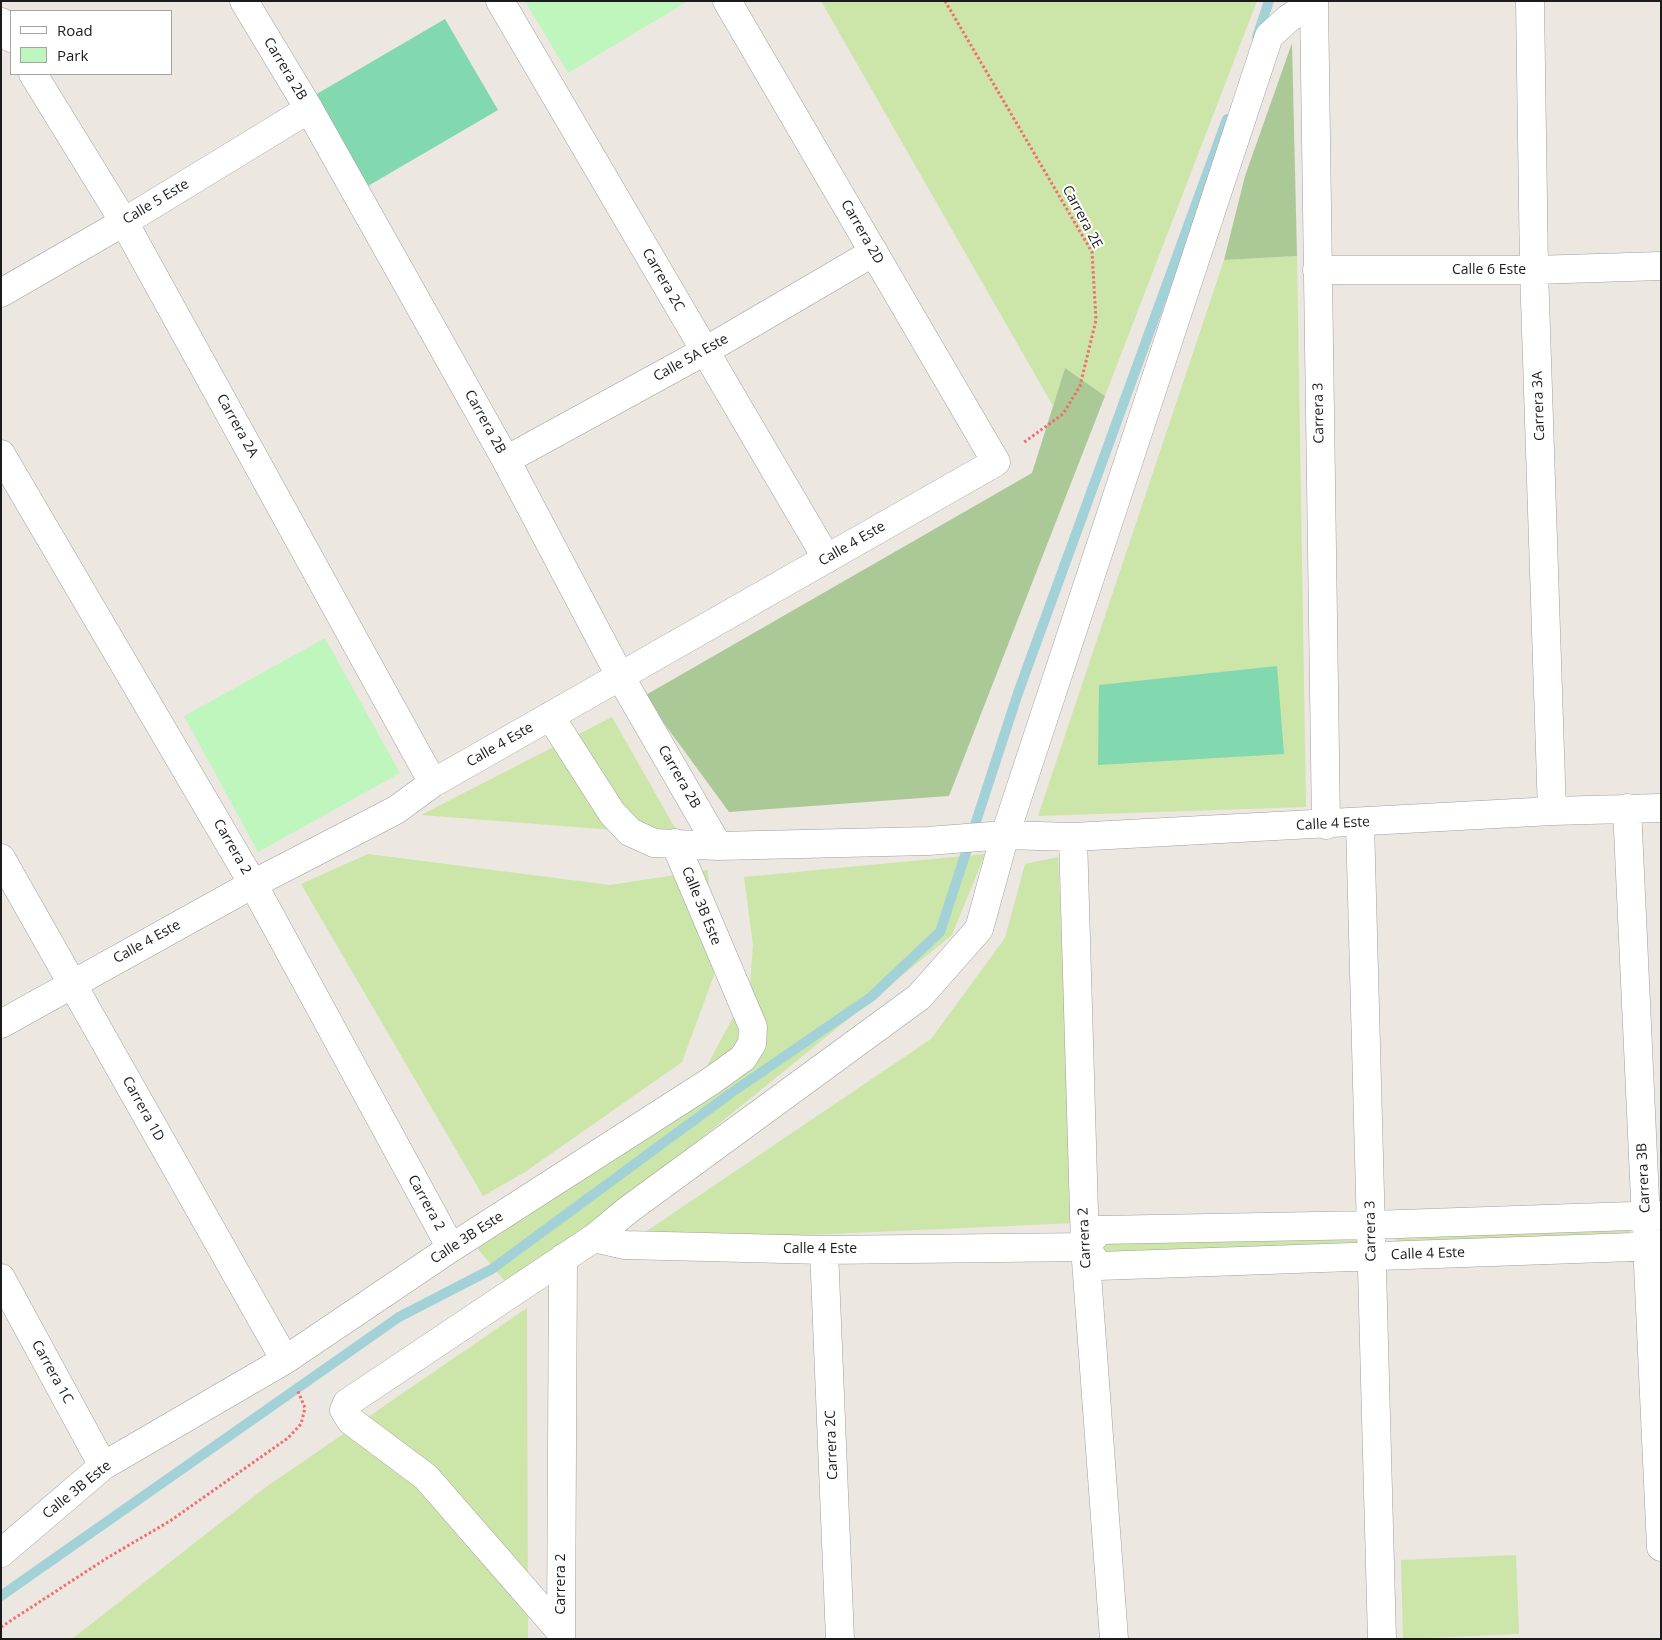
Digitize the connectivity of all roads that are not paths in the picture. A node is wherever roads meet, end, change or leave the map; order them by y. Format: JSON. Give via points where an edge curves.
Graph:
{"nodes":[{"id":1,"x":244,"y":1,"type":"edge"},
{"id":2,"x":500,"y":1,"type":"edge"},
{"id":3,"x":727,"y":1,"type":"edge"},
{"id":4,"x":1530,"y":1,"type":"edge"},
{"id":5,"x":1314,"y":2,"type":"edge"},
{"id":6,"x":1,"y":22,"type":"edge"},
{"id":7,"x":10,"y":36,"type":"edge"},
{"id":8,"x":34,"y":75,"type":"edge"},
{"id":9,"x":309,"y":109,"type":"junction"},
{"id":10,"x":124,"y":222,"type":"junction"},
{"id":11,"x":874,"y":252,"type":"junction"},
{"id":12,"x":1661,"y":266,"type":"edge"},
{"id":13,"x":1317,"y":270,"type":"junction"},
{"id":14,"x":1534,"y":270,"type":"junction"},
{"id":15,"x":1,"y":293,"type":"edge"},
{"id":16,"x":705,"y":351,"type":"junction"},
{"id":17,"x":1,"y":454,"type":"edge"},
{"id":18,"x":506,"y":460,"type":"junction"},
{"id":19,"x":996,"y":462,"type":"joint"},
{"id":20,"x":827,"y":559,"type":"junction"},
{"id":21,"x":620,"y":676,"type":"junction"},
{"id":22,"x":550,"y":716,"type":"junction"},
{"id":23,"x":433,"y":783,"type":"junction"},
{"id":24,"x":1627,"y":808,"type":"junction"},
{"id":25,"x":1661,"y":808,"type":"edge"},
{"id":26,"x":1552,"y":811,"type":"junction"},
{"id":27,"x":1360,"y":823,"type":"junction"},
{"id":28,"x":1326,"y":825,"type":"junction"},
{"id":29,"x":996,"y":836,"type":"junction"},
{"id":30,"x":1073,"y":837,"type":"junction"},
{"id":31,"x":675,"y":843,"type":"junction"},
{"id":32,"x":718,"y":846,"type":"junction"},
{"id":33,"x":1,"y":858,"type":"edge"},
{"id":34,"x":253,"y":884,"type":"junction"},
{"id":35,"x":72,"y":983,"type":"junction"},
{"id":36,"x":1,"y":1024,"type":"edge"},
{"id":37,"x":1653,"y":1215,"type":"edge"},
{"id":38,"x":1371,"y":1225,"type":"junction"},
{"id":39,"x":594,"y":1238,"type":"junction"},
{"id":40,"x":1654,"y":1246,"type":"edge"},
{"id":41,"x":1084,"y":1247,"type":"junction"},
{"id":42,"x":451,"y":1248,"type":"junction"},
{"id":43,"x":824,"y":1250,"type":"junction"},
{"id":44,"x":1372,"y":1256,"type":"junction"},
{"id":45,"x":563,"y":1258,"type":"junction"},
{"id":46,"x":1,"y":1278,"type":"edge"},
{"id":47,"x":285,"y":1360,"type":"junction"},
{"id":48,"x":104,"y":1466,"type":"junction"},
{"id":49,"x":1661,"y":1547,"type":"edge"},
{"id":50,"x":1,"y":1553,"type":"edge"},
{"id":51,"x":561,"y":1635,"type":"edge"},
{"id":52,"x":840,"y":1639,"type":"edge"},
{"id":53,"x":1114,"y":1639,"type":"edge"},
{"id":54,"x":1382,"y":1639,"type":"edge"}],
"edges":[{"from":1,"to":9,"type":"street","name":"Carrera 2B"},
{"from":2,"to":16,"type":"street","name":"Carrera 2C"},
{"from":3,"to":11,"type":"street","name":"Carrera 2D"},
{"from":4,"to":14,"type":"street","name":"Carrera 3A"},
{"from":5,"to":13,"type":"street","name":"Carrera 3"},
{"from":5,"to":29,"type":"street","via":[[1269,36]]},
{"from":6,"to":7,"type":"street"},
{"from":8,"to":10,"type":"street","name":"Carrera 2A"},
{"from":9,"to":10,"type":"street","name":"Calle 5 Este"},
{"from":9,"to":18,"type":"street","name":"Carrera 2B"},
{"from":10,"to":15,"type":"street","name":"Calle 5 Este"},
{"from":10,"to":23,"type":"street","name":"Carrera 2A"},
{"from":11,"to":16,"type":"street","name":"Calle 5A Este"},
{"from":11,"to":19,"type":"street","name":"Carrera 2D"},
{"from":12,"to":14,"type":"street","name":"Calle 6 Este"},
{"from":13,"to":14,"type":"street","name":"Calle 6 Este"},
{"from":13,"to":28,"type":"street","name":"Carrera 3"},
{"from":14,"to":26,"type":"street","name":"Carrera 3A"},
{"from":16,"to":18,"type":"street","name":"Calle 5A Este"},
{"from":16,"to":20,"type":"street","name":"Carrera 2C"},
{"from":17,"to":34,"type":"street","name":"Carrera 2"},
{"from":18,"to":21,"type":"street","name":"Carrera 2B"},
{"from":19,"to":20,"type":"street","name":"Calle 4 Este"},
{"from":20,"to":21,"type":"street","name":"Calle 4 Este"},
{"from":21,"to":22,"type":"street","name":"Calle 4 Este"},
{"from":21,"to":32,"type":"street","name":"Carrera 2B"},
{"from":22,"to":23,"type":"street","name":"Calle 4 Este"},
{"from":22,"to":31,"type":"street","name":"Calle 4 Este","via":[[612,813],[630,832],[654,843]]},
{"from":23,"to":34,"type":"street","name":"Calle 4 Este","via":[[396,810]]},
{"from":24,"to":25,"type":"street","name":"Calle 4 Este"},
{"from":24,"to":26,"type":"street","name":"Calle 4 Este"},
{"from":24,"to":37,"type":"street","name":"Carrera 3B"},
{"from":26,"to":27,"type":"street","name":"Calle 4 Este"},
{"from":27,"to":28,"type":"street","name":"Calle 4 Este"},
{"from":27,"to":38,"type":"street","name":"Carrera 3"},
{"from":28,"to":30,"type":"street","name":"Calle 4 Este"},
{"from":29,"to":30,"type":"street","name":"Calle 4 Este"},
{"from":29,"to":32,"type":"street","name":"Calle 4 Este","via":[[928,841]]},
{"from":29,"to":39,"type":"street","via":[[979,929],[919,997]]},
{"from":30,"to":41,"type":"street","name":"Carrera 2"},
{"from":31,"to":32,"type":"street","name":"Calle 4 Este"},
{"from":31,"to":42,"type":"street","name":"Calle 3B Este","via":[[753,1027],[752,1044],[743,1058],[711,1081]]},
{"from":33,"to":35,"type":"street","name":"Carrera 1D"},
{"from":34,"to":35,"type":"street","name":"Calle 4 Este"},
{"from":34,"to":42,"type":"street","name":"Carrera 2"},
{"from":35,"to":36,"type":"street","name":"Calle 4 Este"},
{"from":35,"to":47,"type":"street","name":"Carrera 1D"},
{"from":37,"to":38,"type":"street"},
{"from":37,"to":40,"type":"street","name":"Carrera 3B"},
{"from":38,"to":41,"type":"street","via":[[1100,1230]]},
{"from":38,"to":44,"type":"street","name":"Carrera 3"},
{"from":39,"to":43,"type":"street","name":"Calle 4 Este","via":[[625,1245]]},
{"from":39,"to":45,"type":"street"},
{"from":40,"to":44,"type":"street","name":"Calle 4 Este"},
{"from":40,"to":49,"type":"street","name":"Carrera 3B"},
{"from":41,"to":43,"type":"street","name":"Calle 4 Este"},
{"from":41,"to":44,"type":"street","name":"Calle 4 Este","via":[[1099,1266]]},
{"from":41,"to":53,"type":"street","name":"Carrera 2"},
{"from":42,"to":47,"type":"street","name":"Calle 3B Este"},
{"from":43,"to":52,"type":"street","name":"Carrera 2C"},
{"from":44,"to":54,"type":"street","name":"Carrera 3"},
{"from":45,"to":51,"type":"street","name":"Carrera 2"},
{"from":45,"to":51,"type":"street","via":[[347,1403],[344,1410],[351,1421],[426,1478]]},
{"from":46,"to":48,"type":"street","name":"Carrera 1C"},
{"from":47,"to":48,"type":"street","name":"Calle 3B Este"},
{"from":48,"to":50,"type":"street","name":"Calle 3B Este"}]}
